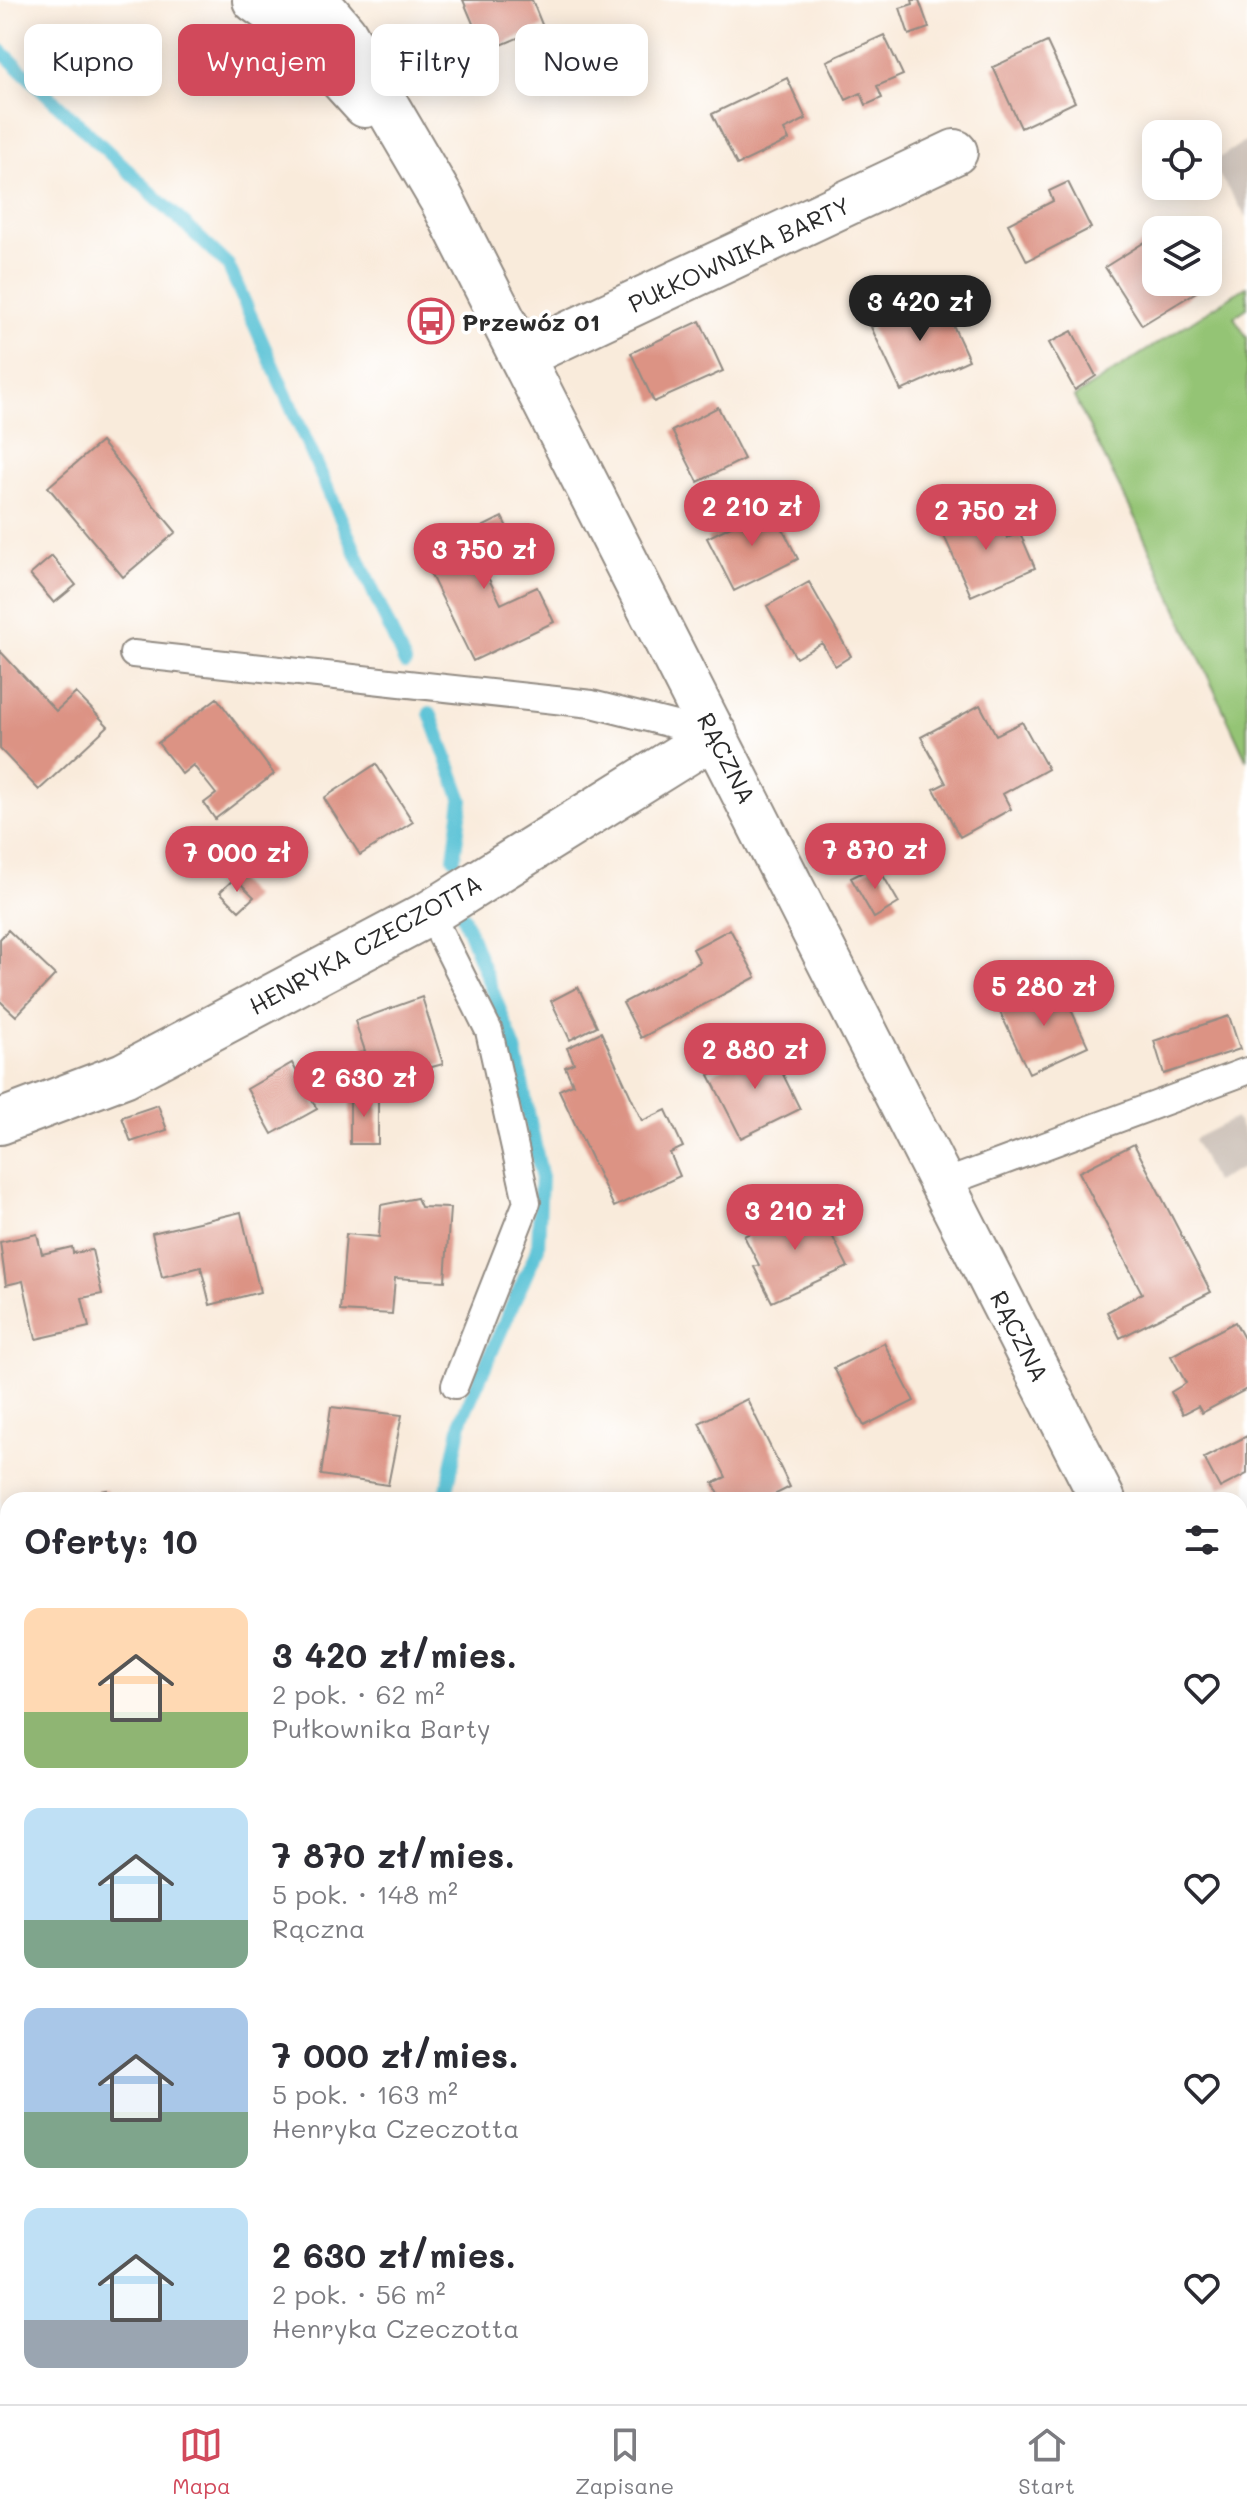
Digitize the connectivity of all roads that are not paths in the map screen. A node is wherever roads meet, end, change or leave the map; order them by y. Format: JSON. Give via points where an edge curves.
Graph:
{"nodes":[{"id":1,"x":255,"y":0,"type":"edge"},
{"id":2,"x":325,"y":6,"type":"edge"},
{"id":3,"x":411,"y":147,"type":"junction"},
{"id":4,"x":955,"y":152,"type":"dead end"},
{"id":5,"x":522,"y":356,"type":"junction"},
{"id":6,"x":133,"y":654,"type":"dead end"},
{"id":7,"x":715,"y":735,"type":"junction"},
{"id":8,"x":430,"y":913,"type":"junction"},
{"id":9,"x":1247,"y":1071,"type":"edge"},
{"id":10,"x":0,"y":1122,"type":"edge"},
{"id":11,"x":942,"y":1184,"type":"junction"},
{"id":12,"x":455,"y":1385,"type":"dead end"},
{"id":13,"x":1099,"y":1492,"type":"edge"}],
"edges":[{"from":1,"to":3,"type":"street","name":"RĄCZNA","via":[[295,28]]},
{"from":2,"to":3,"type":"street","name":"RĄCZNA"},
{"from":3,"to":5,"type":"street","name":"RĄCZNA"},
{"from":4,"to":5,"type":"street","name":"PUŁKOWNIKA BARTY"},
{"from":5,"to":7,"type":"street","name":"RĄCZNA"},
{"from":6,"to":7,"type":"lane","via":[[592,704]]},
{"from":7,"to":8,"type":"street","name":"HENRYKA CZECZOTTA"},
{"from":7,"to":11,"type":"street","name":"RĄCZNA"},
{"from":8,"to":10,"type":"street","name":"HENRYKA CZECZOTTA","via":[[124,1075]]},
{"from":8,"to":12,"type":"lane","via":[[489,1031],[527,1202]]},
{"from":9,"to":11,"type":"lane"},
{"from":11,"to":13,"type":"street","name":"RĄCZNA"}]}
